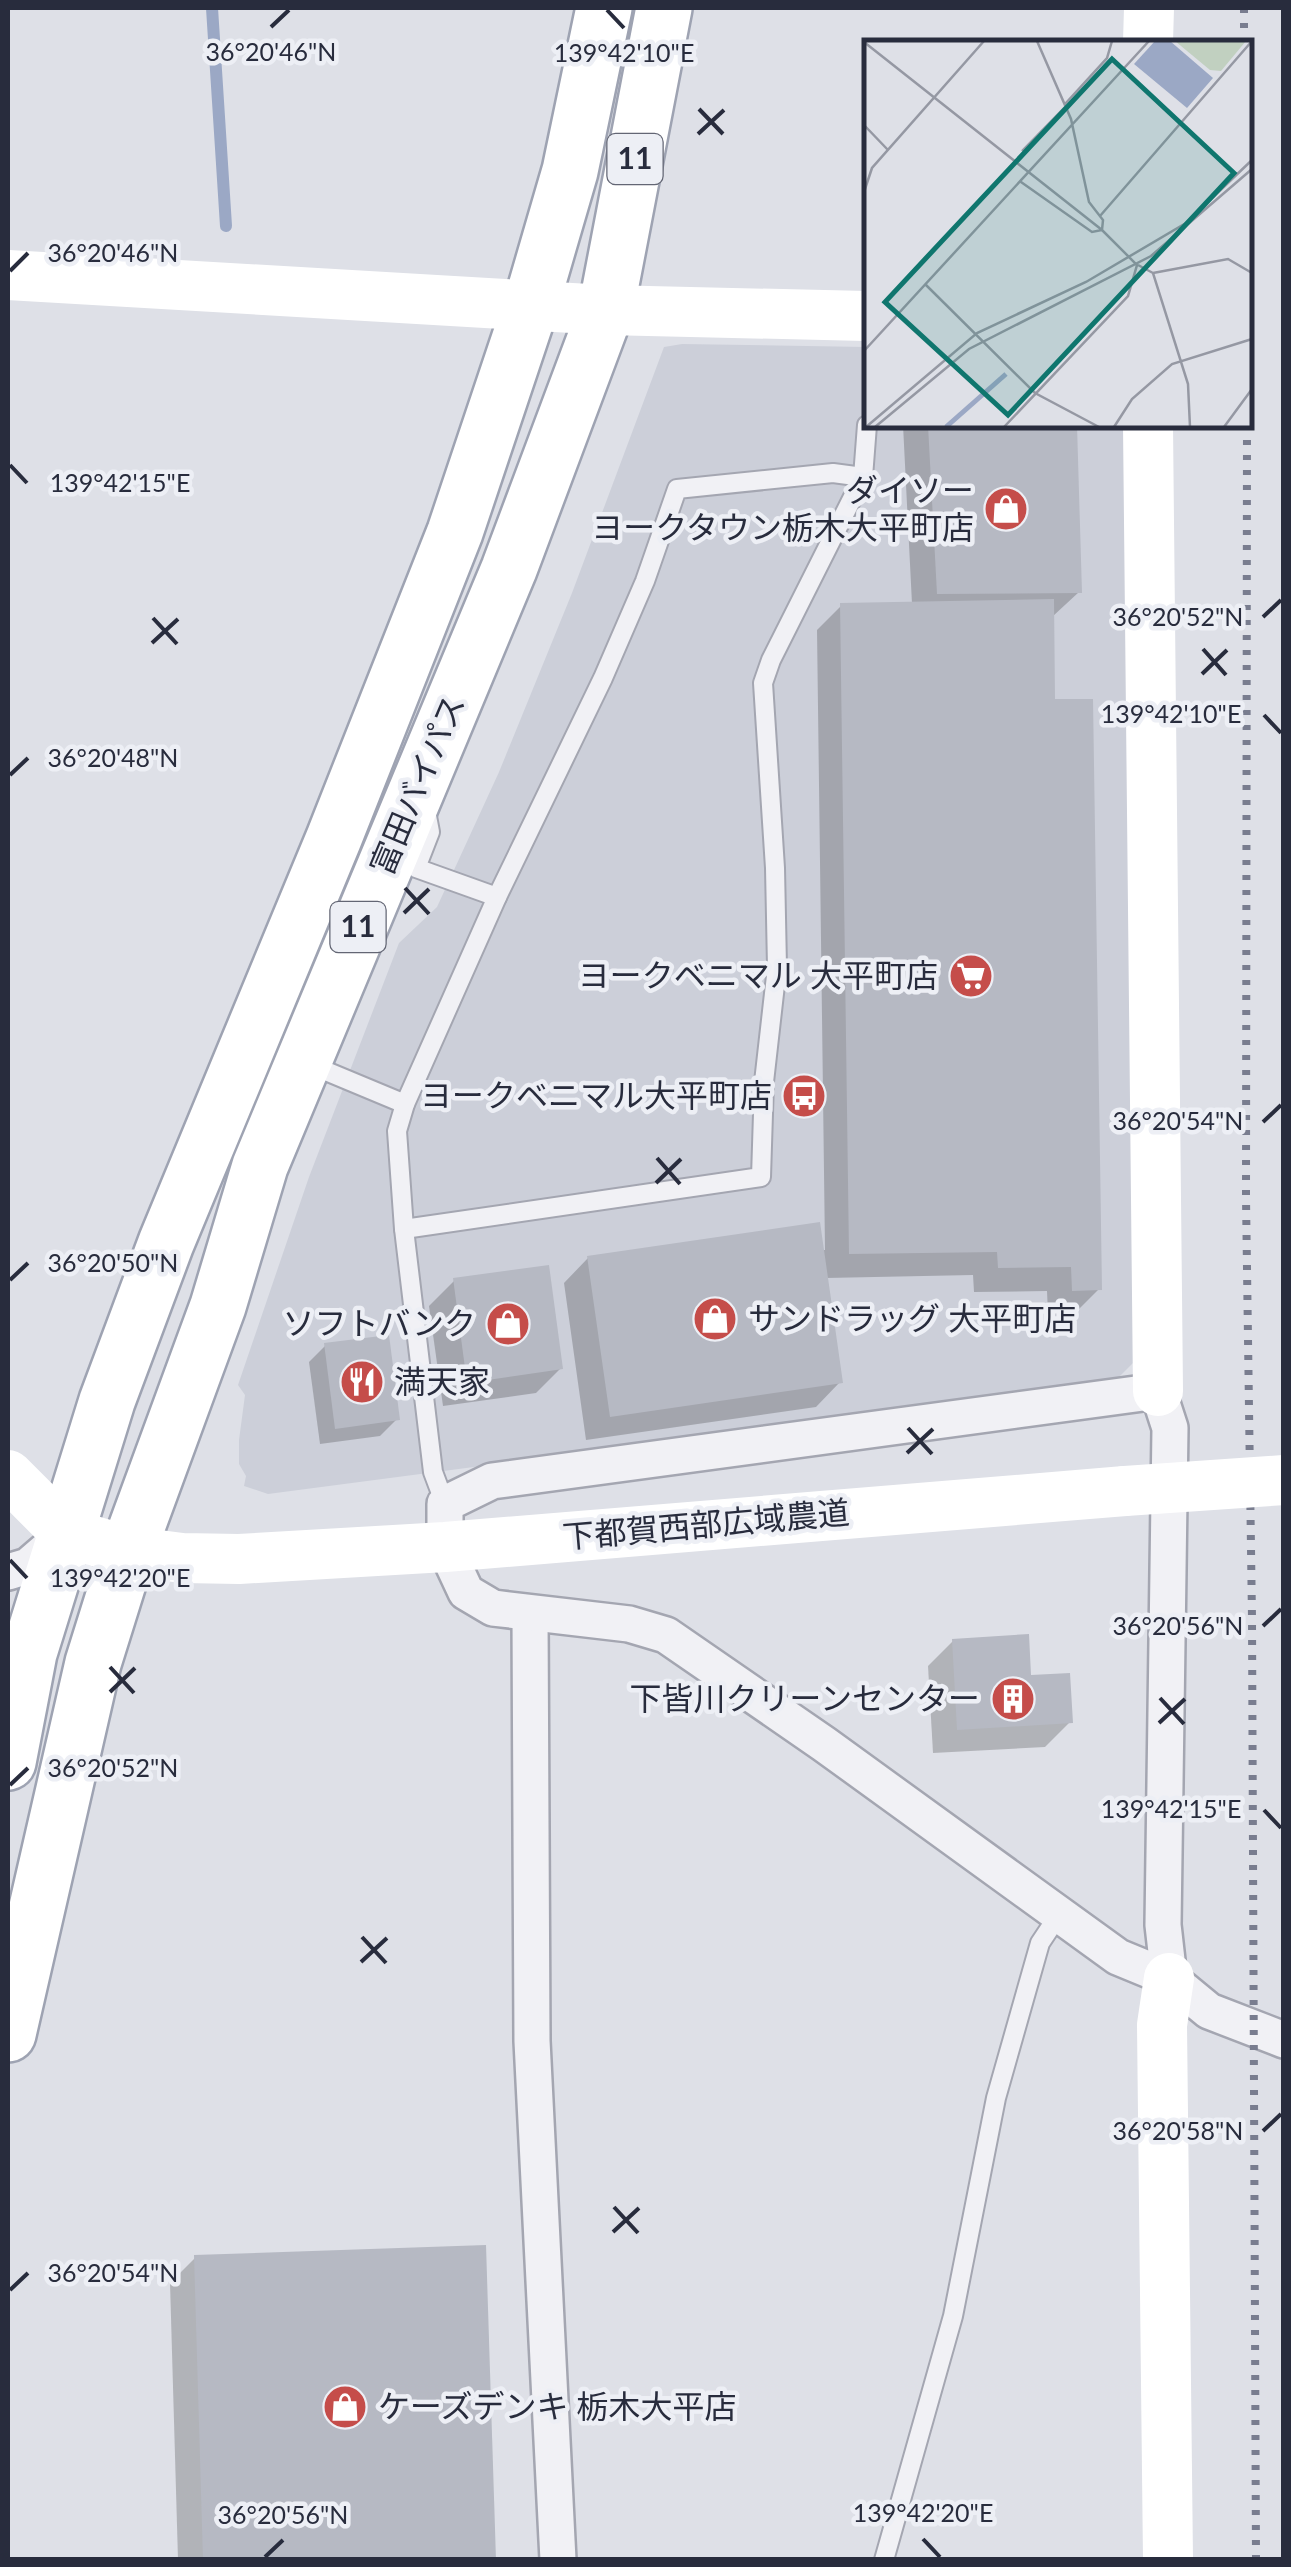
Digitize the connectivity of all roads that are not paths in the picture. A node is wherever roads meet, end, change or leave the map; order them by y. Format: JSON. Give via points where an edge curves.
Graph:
{"nodes":[{"id":1,"x":604,"y":8,"type":"edge"},
{"id":2,"x":664,"y":8,"type":"edge"},
{"id":3,"x":1148,"y":8,"type":"edge"},
{"id":4,"x":1148,"y":40,"type":"edge"},
{"id":5,"x":8,"y":274,"type":"edge"},
{"id":6,"x":531,"y":306,"type":"junction"},
{"id":7,"x":606,"y":310,"type":"junction"},
{"id":8,"x":864,"y":316,"type":"edge"},
{"id":9,"x":866,"y":428,"type":"edge"},
{"id":10,"x":1148,"y":428,"type":"edge"},
{"id":11,"x":863,"y":477,"type":"junction"},
{"id":12,"x":420,"y":782,"type":"junction"},
{"id":13,"x":497,"y":897,"type":"junction"},
{"id":14,"x":302,"y":1061,"type":"junction"},
{"id":15,"x":405,"y":1104,"type":"junction"},
{"id":16,"x":404,"y":1229,"type":"junction"},
{"id":17,"x":1158,"y":1390,"type":"junction"},
{"id":18,"x":8,"y":1475,"type":"edge"},
{"id":19,"x":1284,"y":1480,"type":"edge"},
{"id":20,"x":445,"y":1525,"type":"junction"},
{"id":21,"x":66,"y":1533,"type":"junction"},
{"id":22,"x":128,"y":1551,"type":"junction"},
{"id":23,"x":8,"y":1572,"type":"edge"},
{"id":24,"x":530,"y":1614,"type":"junction"},
{"id":25,"x":8,"y":1762,"type":"edge"},
{"id":26,"x":1060,"y":1913,"type":"junction"},
{"id":27,"x":1168,"y":1978,"type":"junction"},
{"id":28,"x":8,"y":2034,"type":"edge"},
{"id":29,"x":1284,"y":2040,"type":"edge"},
{"id":30,"x":558,"y":2560,"type":"edge"},
{"id":31,"x":884,"y":2560,"type":"edge"},
{"id":32,"x":1168,"y":2560,"type":"edge"}],
"edges":[{"from":1,"to":6,"type":"main road","name":"富田バイパス","number":"11","via":[[570,171]]},
{"from":2,"to":7,"type":"main road","name":"富田バイパス","number":"11"},
{"from":3,"to":4,"type":"street"},
{"from":5,"to":6,"type":"street"},
{"from":6,"to":7,"type":"street"},
{"from":6,"to":21,"type":"main road","name":"富田バイパス","number":"11","via":[[455,532],[159,1260]]},
{"from":7,"to":8,"type":"street"},
{"from":7,"to":12,"type":"main road","name":"富田バイパス","number":"11"},
{"from":9,"to":11,"type":"lane"},
{"from":10,"to":17,"type":"street"},
{"from":11,"to":13,"type":"lane","via":[[833,474],[678,490],[603,678]]},
{"from":11,"to":16,"type":"lane","via":[[763,683],[777,968],[762,1177]]},
{"from":12,"to":13,"type":"lane","via":[[430,832],[416,868]]},
{"from":12,"to":14,"type":"main road","name":"富田バイパス","number":"11"},
{"from":13,"to":15,"type":"lane"},
{"from":14,"to":15,"type":"lane"},
{"from":14,"to":22,"type":"main road","name":"富田バイパス","number":"11"},
{"from":15,"to":16,"type":"lane","via":[[396,1131]]},
{"from":16,"to":20,"type":"lane"},
{"from":17,"to":20,"type":"street","via":[[492,1482]]},
{"from":17,"to":27,"type":"street","via":[[1170,1428],[1163,1906]]},
{"from":18,"to":21,"type":"street"},
{"from":19,"to":20,"type":"street","name":"下都賀西部広域農道","bridge":true},
{"from":20,"to":22,"type":"street","name":"下都賀西部広域農道","via":[[240,1558]]},
{"from":20,"to":24,"type":"street","via":[[452,1568],[466,1592],[493,1608]]},
{"from":21,"to":22,"type":"street","name":"下都賀西部広域農道"},
{"from":21,"to":23,"type":"street","via":[[28,1566]]},
{"from":21,"to":25,"type":"main road","number":"11","via":[[29,1653]]},
{"from":22,"to":28,"type":"main road","number":"11","via":[[92,1663]]},
{"from":24,"to":26,"type":"street","via":[[629,1624],[666,1635]]},
{"from":24,"to":30,"type":"street","via":[[532,2042]]},
{"from":26,"to":27,"type":"street","via":[[1118,1957]]},
{"from":26,"to":31,"type":"lane","via":[[1040,1943],[996,2098],[953,2316]]},
{"from":27,"to":29,"type":"street","via":[[1208,2010]]},
{"from":27,"to":32,"type":"street","via":[[1162,2025]]}]}
